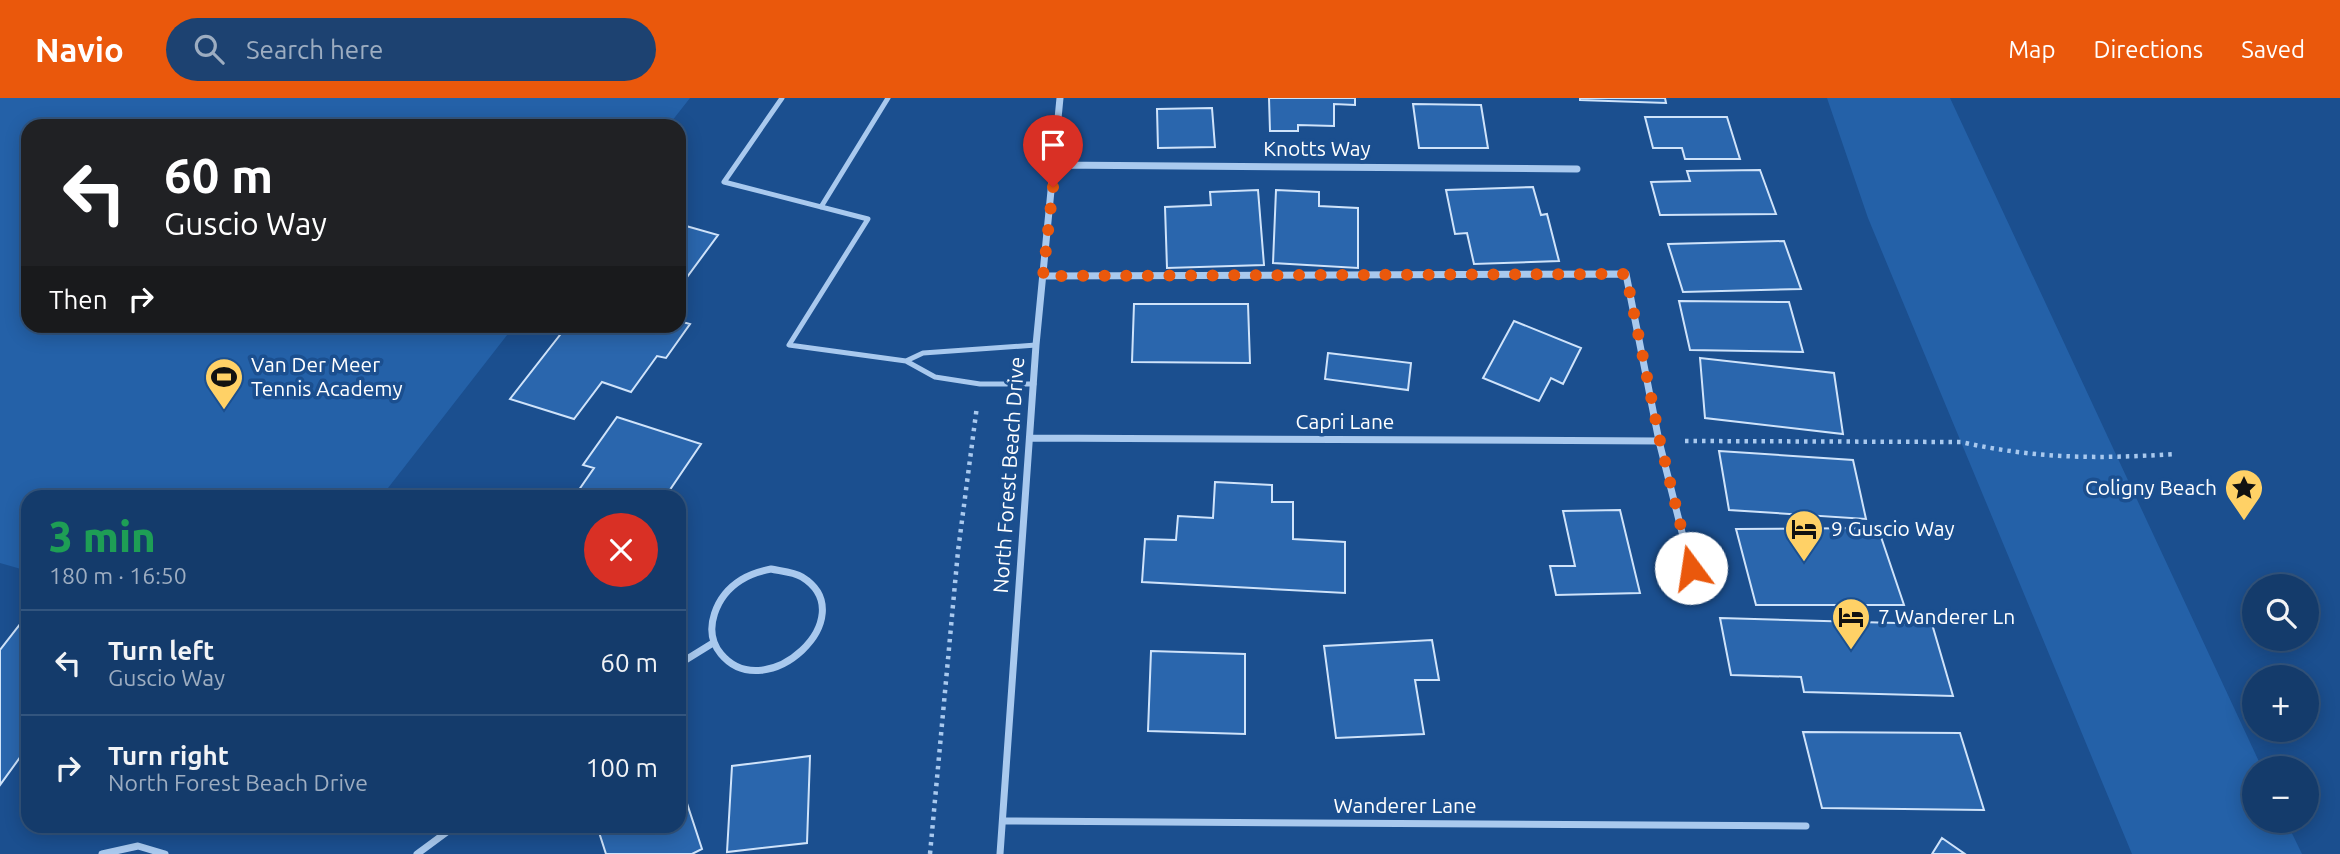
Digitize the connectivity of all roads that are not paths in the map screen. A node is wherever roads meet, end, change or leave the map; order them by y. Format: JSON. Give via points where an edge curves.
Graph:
{"nodes":[{"id":1,"x":782,"y":98,"type":"edge"},
{"id":2,"x":888,"y":98,"type":"edge"},
{"id":3,"x":1060,"y":98,"type":"edge"},
{"id":4,"x":1055,"y":164,"type":"junction"},
{"id":5,"x":1577,"y":169,"type":"dead end"},
{"id":6,"x":821,"y":207,"type":"junction"},
{"id":7,"x":1043,"y":276,"type":"junction"},
{"id":8,"x":1036,"y":345,"type":"junction"},
{"id":9,"x":906,"y":361,"type":"junction"},
{"id":10,"x":1034,"y":384,"type":"junction"},
{"id":11,"x":1030,"y":439,"type":"junction"},
{"id":12,"x":1660,"y":441,"type":"junction"},
{"id":13,"x":1691,"y":568,"type":"dead end"},
{"id":14,"x":713,"y":643,"type":"junction"},
{"id":15,"x":686,"y":660,"type":"edge"},
{"id":16,"x":1003,"y":821,"type":"junction"},
{"id":17,"x":1806,"y":826,"type":"dead end"},
{"id":18,"x":446,"y":833,"type":"edge"},
{"id":19,"x":102,"y":854,"type":"edge"},
{"id":20,"x":165,"y":854,"type":"edge"},
{"id":21,"x":417,"y":854,"type":"edge"},
{"id":22,"x":1000,"y":854,"type":"edge"}],
"edges":[{"from":1,"to":6,"type":"lane","via":[[724,182]]},
{"from":2,"to":6,"type":"lane"},
{"from":3,"to":4,"type":"street","name":"North Forest Beach Drive"},
{"from":4,"to":5,"type":"street","name":"Knotts Way"},
{"from":4,"to":7,"type":"street","name":"North Forest Beach Drive"},
{"from":6,"to":9,"type":"lane","via":[[868,219],[789,345]]},
{"from":7,"to":8,"type":"street","name":"North Forest Beach Drive"},
{"from":7,"to":12,"type":"street","via":[[1626,274]]},
{"from":8,"to":9,"type":"lane","via":[[923,353]]},
{"from":8,"to":10,"type":"street","name":"North Forest Beach Drive"},
{"from":9,"to":10,"type":"lane","via":[[935,377],[980,384]]},
{"from":10,"to":11,"type":"street","name":"North Forest Beach Drive"},
{"from":11,"to":12,"type":"street","name":"Capri Lane"},
{"from":11,"to":16,"type":"street","name":"North Forest Beach Drive"},
{"from":12,"to":13,"type":"street"},
{"from":14,"to":14,"type":"street","via":[[736,666],[764,669],[791,660],[807,649],[818,633],[823,616],[816,586],[788,570],[752,573],[729,589],[714,610]]},
{"from":14,"to":15,"type":"street"},
{"from":16,"to":17,"type":"street","name":"Wanderer Lane"},
{"from":16,"to":22,"type":"street","name":"North Forest Beach Drive"},
{"from":18,"to":21,"type":"street"},
{"from":19,"to":20,"type":"street","via":[[138,846]]}]}
